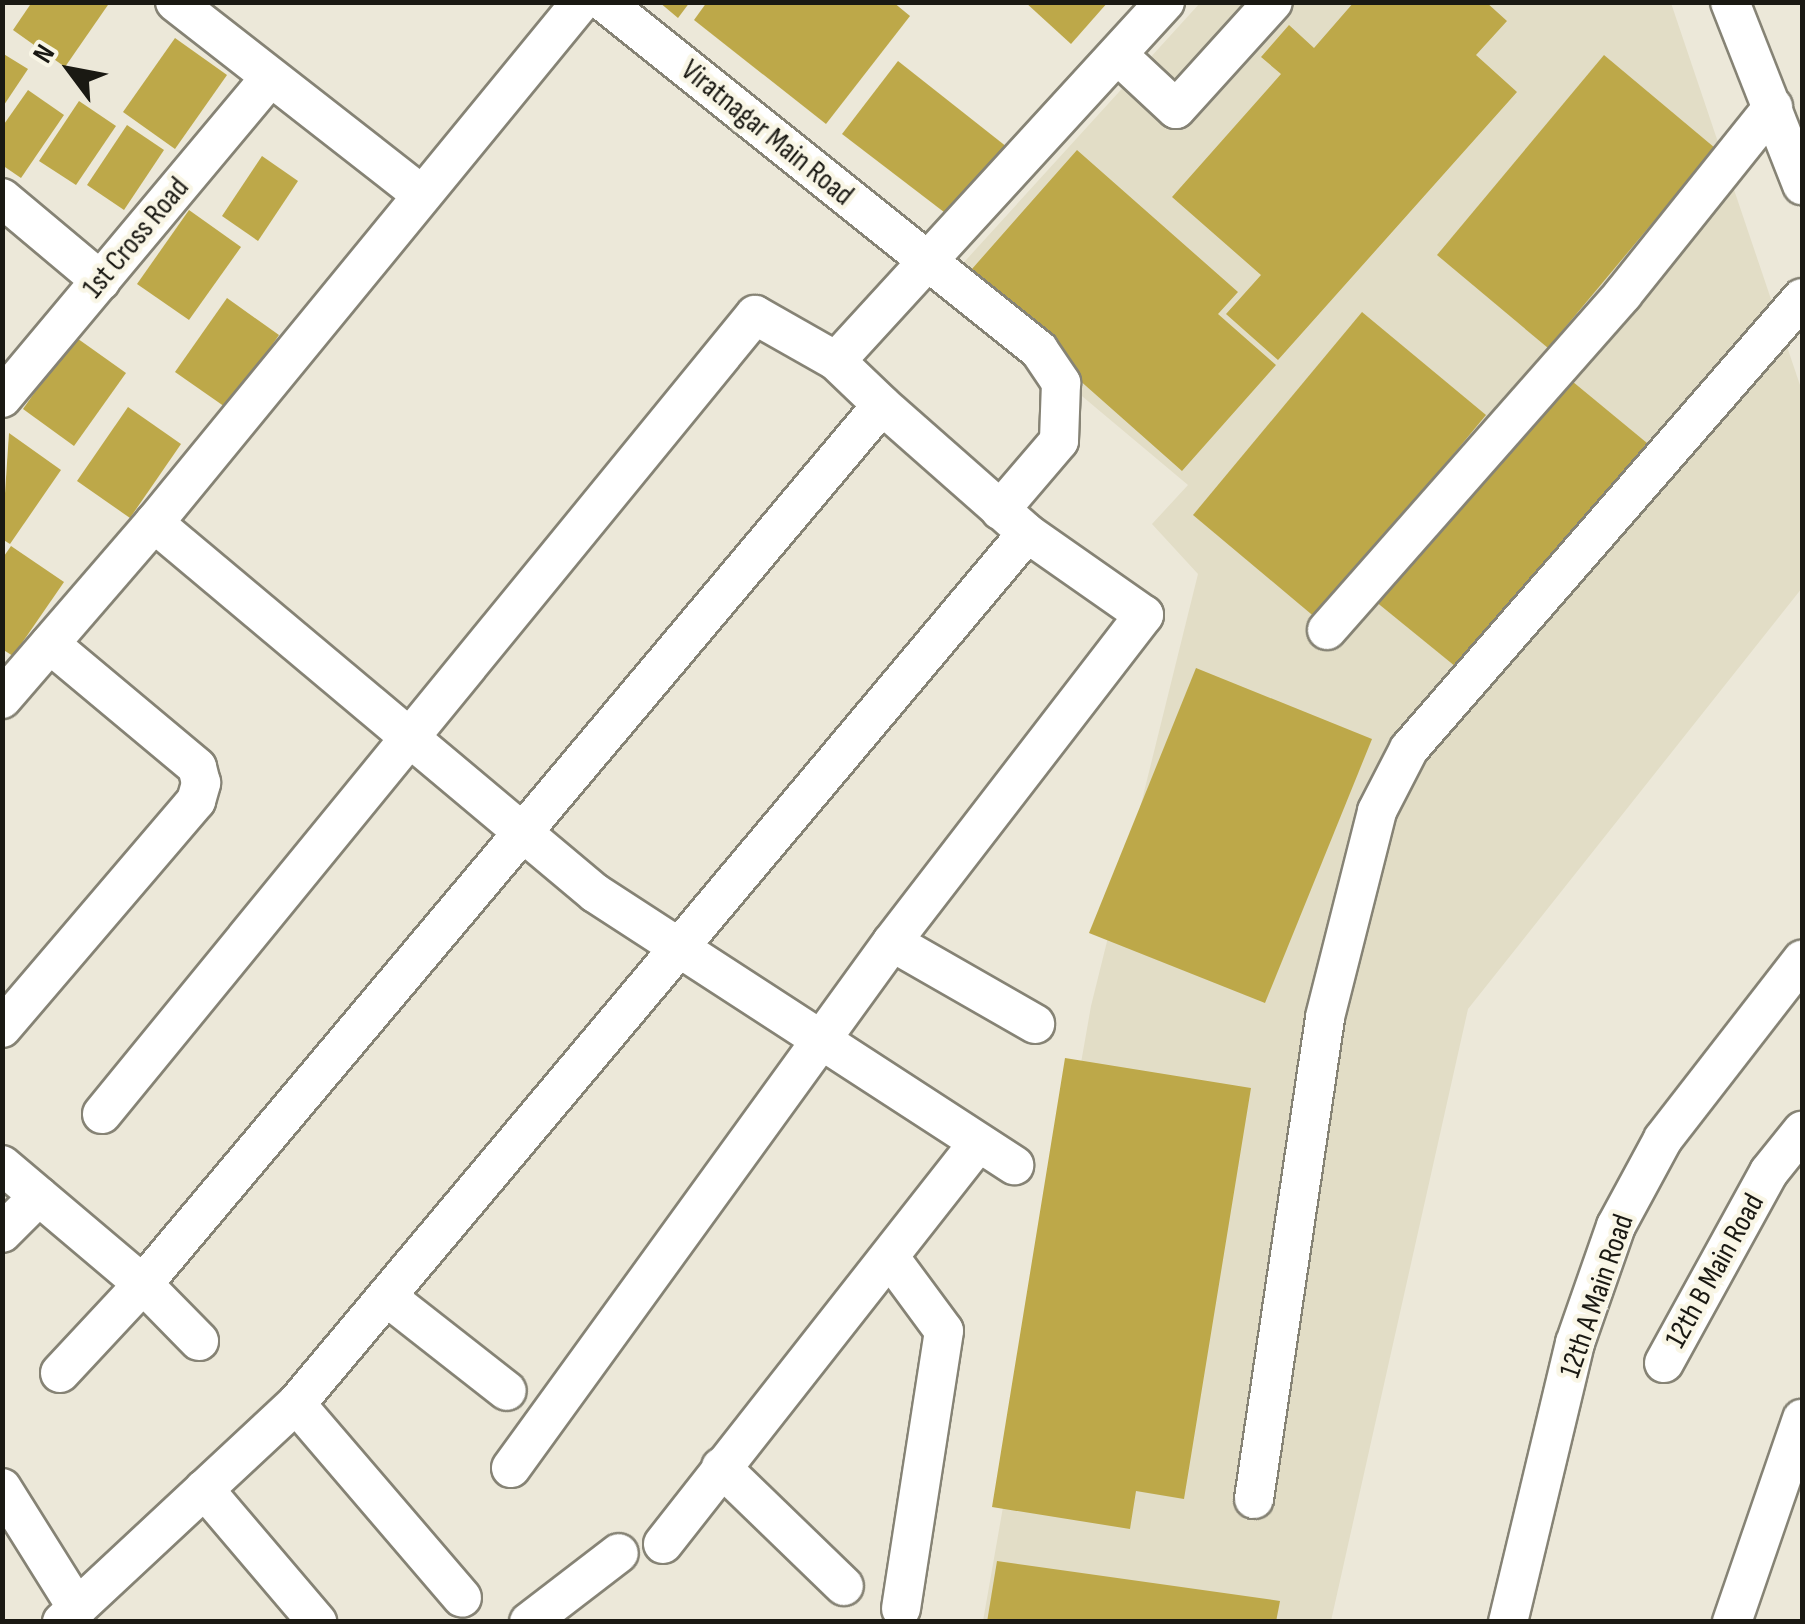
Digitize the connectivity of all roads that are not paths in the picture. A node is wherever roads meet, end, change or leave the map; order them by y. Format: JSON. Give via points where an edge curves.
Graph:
{"nodes":[{"id":1,"x":175,"y":2,"type":"edge"},
{"id":2,"x":581,"y":2,"type":"edge"},
{"id":3,"x":604,"y":2,"type":"edge"},
{"id":4,"x":1165,"y":2,"type":"edge"},
{"id":5,"x":1273,"y":2,"type":"edge"},
{"id":6,"x":1730,"y":2,"type":"edge"},
{"id":7,"x":1118,"y":55,"type":"junction"},
{"id":8,"x":270,"y":77,"type":"junction"},
{"id":9,"x":1784,"y":109,"type":"edge"},
{"id":10,"x":1802,"y":185,"type":"edge"},
{"id":11,"x":422,"y":195,"type":"junction"},
{"id":12,"x":2,"y":198,"type":"edge"},
{"id":13,"x":930,"y":263,"type":"junction"},
{"id":14,"x":101,"y":280,"type":"junction"},
{"id":15,"x":1802,"y":298,"type":"edge"},
{"id":16,"x":836,"y":361,"type":"junction"},
{"id":17,"x":2,"y":398,"type":"edge"},
{"id":18,"x":882,"y":405,"type":"junction"},
{"id":19,"x":1014,"y":522,"type":"junction"},
{"id":20,"x":154,"y":523,"type":"junction"},
{"id":21,"x":1326,"y":630,"type":"dead end"},
{"id":22,"x":50,"y":644,"type":"junction"},
{"id":23,"x":2,"y":699,"type":"edge"},
{"id":24,"x":410,"y":738,"type":"junction"},
{"id":25,"x":523,"y":833,"type":"junction"},
{"id":26,"x":892,"y":942,"type":"junction"},
{"id":27,"x":684,"y":949,"type":"junction"},
{"id":28,"x":1802,"y":960,"type":"edge"},
{"id":29,"x":1034,"y":1024,"type":"dead end"},
{"id":30,"x":2,"y":1028,"type":"edge"},
{"id":31,"x":826,"y":1040,"type":"junction"},
{"id":32,"x":102,"y":1114,"type":"dead end"},
{"id":33,"x":1802,"y":1132,"type":"edge"},
{"id":34,"x":978,"y":1143,"type":"junction"},
{"id":35,"x":1014,"y":1164,"type":"dead end"},
{"id":36,"x":2,"y":1165,"type":"edge"},
{"id":37,"x":39,"y":1196,"type":"junction"},
{"id":38,"x":2,"y":1233,"type":"edge"},
{"id":39,"x":891,"y":1259,"type":"junction"},
{"id":40,"x":143,"y":1284,"type":"junction"},
{"id":41,"x":387,"y":1297,"type":"junction"},
{"id":42,"x":199,"y":1341,"type":"dead end"},
{"id":43,"x":1664,"y":1363,"type":"dead end"},
{"id":44,"x":60,"y":1373,"type":"dead end"},
{"id":45,"x":507,"y":1391,"type":"dead end"},
{"id":46,"x":296,"y":1404,"type":"junction"},
{"id":47,"x":1802,"y":1418,"type":"edge"},
{"id":48,"x":721,"y":1467,"type":"junction"},
{"id":49,"x":511,"y":1468,"type":"dead end"},
{"id":50,"x":2,"y":1488,"type":"edge"},
{"id":51,"x":204,"y":1489,"type":"junction"},
{"id":52,"x":1254,"y":1499,"type":"dead end"},
{"id":53,"x":663,"y":1544,"type":"dead end"},
{"id":54,"x":620,"y":1553,"type":"dead end"},
{"id":55,"x":844,"y":1586,"type":"dead end"},
{"id":56,"x":462,"y":1598,"type":"dead end"},
{"id":57,"x":901,"y":1609,"type":"dead end"},
{"id":58,"x":70,"y":1614,"type":"edge"},
{"id":59,"x":317,"y":1622,"type":"edge"},
{"id":60,"x":528,"y":1622,"type":"edge"},
{"id":61,"x":1508,"y":1622,"type":"edge"},
{"id":62,"x":1732,"y":1622,"type":"edge"}],
"edges":[{"from":1,"to":8,"type":"street"},
{"from":2,"to":11,"type":"street"},
{"from":3,"to":13,"type":"street","name":"Viratnagar Main Road"},
{"from":4,"to":7,"type":"street"},
{"from":5,"to":7,"type":"street","via":[[1176,109]]},
{"from":6,"to":9,"type":"street"},
{"from":7,"to":13,"type":"street"},
{"from":8,"to":11,"type":"street"},
{"from":8,"to":14,"type":"street","name":"1st Cross Road"},
{"from":9,"to":10,"type":"street"},
{"from":9,"to":21,"type":"street"},
{"from":11,"to":20,"type":"street"},
{"from":12,"to":14,"type":"street"},
{"from":13,"to":16,"type":"street"},
{"from":13,"to":19,"type":"street","name":"Viratnagar Main Road","via":[[1038,350],[1060,383],[1060,440]]},
{"from":14,"to":17,"type":"street","name":"1st Cross Road"},
{"from":15,"to":52,"type":"street","via":[[1409,749],[1376,811],[1325,1016]]},
{"from":16,"to":18,"type":"street"},
{"from":16,"to":24,"type":"street","via":[[755,315]]},
{"from":18,"to":19,"type":"street"},
{"from":18,"to":25,"type":"street"},
{"from":19,"to":26,"type":"street","via":[[1144,615]]},
{"from":19,"to":27,"type":"street","name":"Viratnagar Main Road"},
{"from":20,"to":22,"type":"street"},
{"from":20,"to":24,"type":"street"},
{"from":22,"to":23,"type":"street"},
{"from":22,"to":30,"type":"street","via":[[197,767],[201,783],[196,801]]},
{"from":24,"to":25,"type":"street"},
{"from":24,"to":32,"type":"street"},
{"from":25,"to":27,"type":"street"},
{"from":25,"to":40,"type":"street"},
{"from":26,"to":29,"type":"street"},
{"from":26,"to":31,"type":"street"},
{"from":27,"to":31,"type":"street"},
{"from":27,"to":41,"type":"street","name":"Viratnagar Main Road"},
{"from":28,"to":61,"type":"street","name":"12th A Main Road","via":[[1663,1139],[1616,1226],[1575,1343]]},
{"from":31,"to":34,"type":"street"},
{"from":31,"to":49,"type":"street"},
{"from":33,"to":43,"type":"street","name":"12th B Main Road","via":[[1769,1172]]},
{"from":34,"to":35,"type":"street"},
{"from":34,"to":39,"type":"street"},
{"from":36,"to":37,"type":"street"},
{"from":37,"to":38,"type":"street"},
{"from":37,"to":40,"type":"street"},
{"from":39,"to":48,"type":"street"},
{"from":39,"to":57,"type":"street","via":[[944,1331]]},
{"from":40,"to":42,"type":"street"},
{"from":40,"to":44,"type":"street"},
{"from":41,"to":45,"type":"street"},
{"from":41,"to":46,"type":"street","name":"Viratnagar Main Road"},
{"from":46,"to":51,"type":"street","name":"Viratnagar Main Road"},
{"from":46,"to":56,"type":"street"},
{"from":47,"to":62,"type":"street"},
{"from":48,"to":53,"type":"street"},
{"from":48,"to":55,"type":"street"},
{"from":50,"to":58,"type":"street"},
{"from":51,"to":58,"type":"street","name":"Viratnagar Main Road"},
{"from":51,"to":59,"type":"street"},
{"from":54,"to":60,"type":"street"}]}
